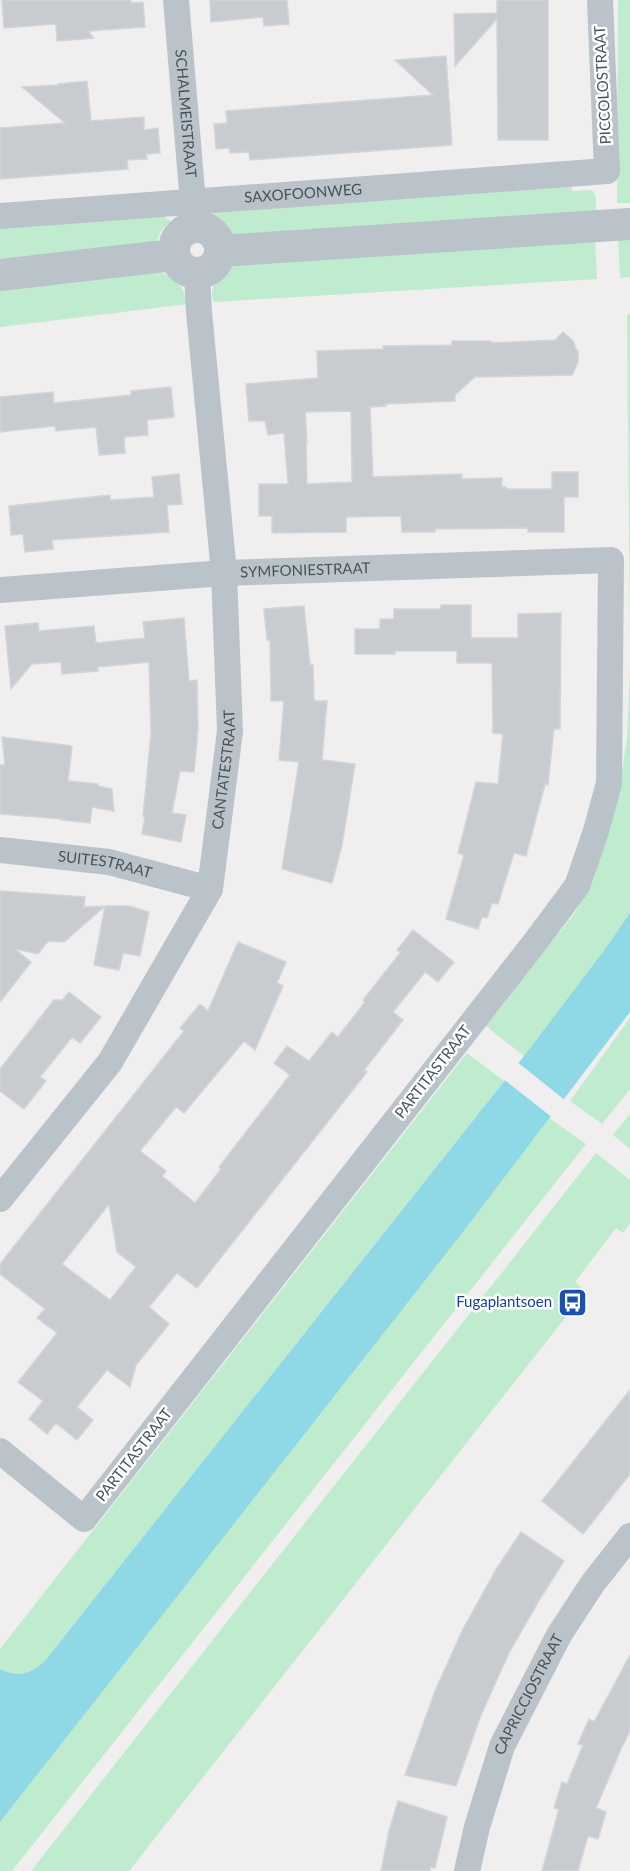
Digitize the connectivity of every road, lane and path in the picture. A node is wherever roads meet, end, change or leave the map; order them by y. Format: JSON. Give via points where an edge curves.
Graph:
{"nodes":[{"id":1,"x":176,"y":0,"type":"edge"},
{"id":2,"x":600,"y":0,"type":"edge"},
{"id":3,"x":607,"y":171,"type":"joint"},
{"id":4,"x":194,"y":215,"type":"junction"},
{"id":5,"x":0,"y":216,"type":"edge"},
{"id":6,"x":630,"y":224,"type":"edge"},
{"id":7,"x":220,"y":250,"type":"junction"},
{"id":8,"x":173,"y":255,"type":"junction"},
{"id":9,"x":197,"y":274,"type":"junction"},
{"id":10,"x":0,"y":275,"type":"edge"},
{"id":11,"x":611,"y":560,"type":"joint"},
{"id":12,"x":224,"y":573,"type":"junction"},
{"id":13,"x":0,"y":590,"type":"edge"},
{"id":14,"x":0,"y":850,"type":"edge"},
{"id":15,"x":210,"y":889,"type":"junction"},
{"id":16,"x":0,"y":1199,"type":"edge"},
{"id":17,"x":0,"y":1451,"type":"edge"},
{"id":18,"x":630,"y":1536,"type":"edge"},
{"id":19,"x":466,"y":1871,"type":"edge"}],
"edges":[{"from":1,"to":4,"type":"street","name":"SCHALMEISTRAAT"},
{"from":2,"to":3,"type":"street","name":"PICCOLOSTRAAT"},
{"from":3,"to":4,"type":"street","name":"SAXOFOONWEG"},
{"from":4,"to":5,"type":"street","name":"SAXOFOONWEG"},
{"from":4,"to":7,"type":"street","via":[[215,235]]},
{"from":4,"to":8,"type":"street","via":[[189,228],[174,244]]},
{"from":6,"to":7,"type":"street"},
{"from":7,"to":9,"type":"street","via":[[212,269]]},
{"from":8,"to":9,"type":"street","via":[[184,271]]},
{"from":8,"to":10,"type":"street"},
{"from":9,"to":12,"type":"street","name":"CANTATESTRAAT"},
{"from":11,"to":12,"type":"street","name":"SYMFONIESTRAAT"},
{"from":11,"to":17,"type":"street","name":"PARTITASTRAAT","via":[[609,783],[577,886],[84,1519]]},
{"from":12,"to":13,"type":"street","name":"SYMFONIESTRAAT"},
{"from":12,"to":15,"type":"street","name":"CANTATESTRAAT","via":[[230,730]]},
{"from":14,"to":15,"type":"street","name":"SUITESTRAAT","via":[[109,862]]},
{"from":15,"to":16,"type":"street","name":"CANTATESTRAAT","via":[[110,1062]]},
{"from":18,"to":19,"type":"street","name":"CAPRICCIOSTRAAT","via":[[559,1635],[502,1746]]}]}
